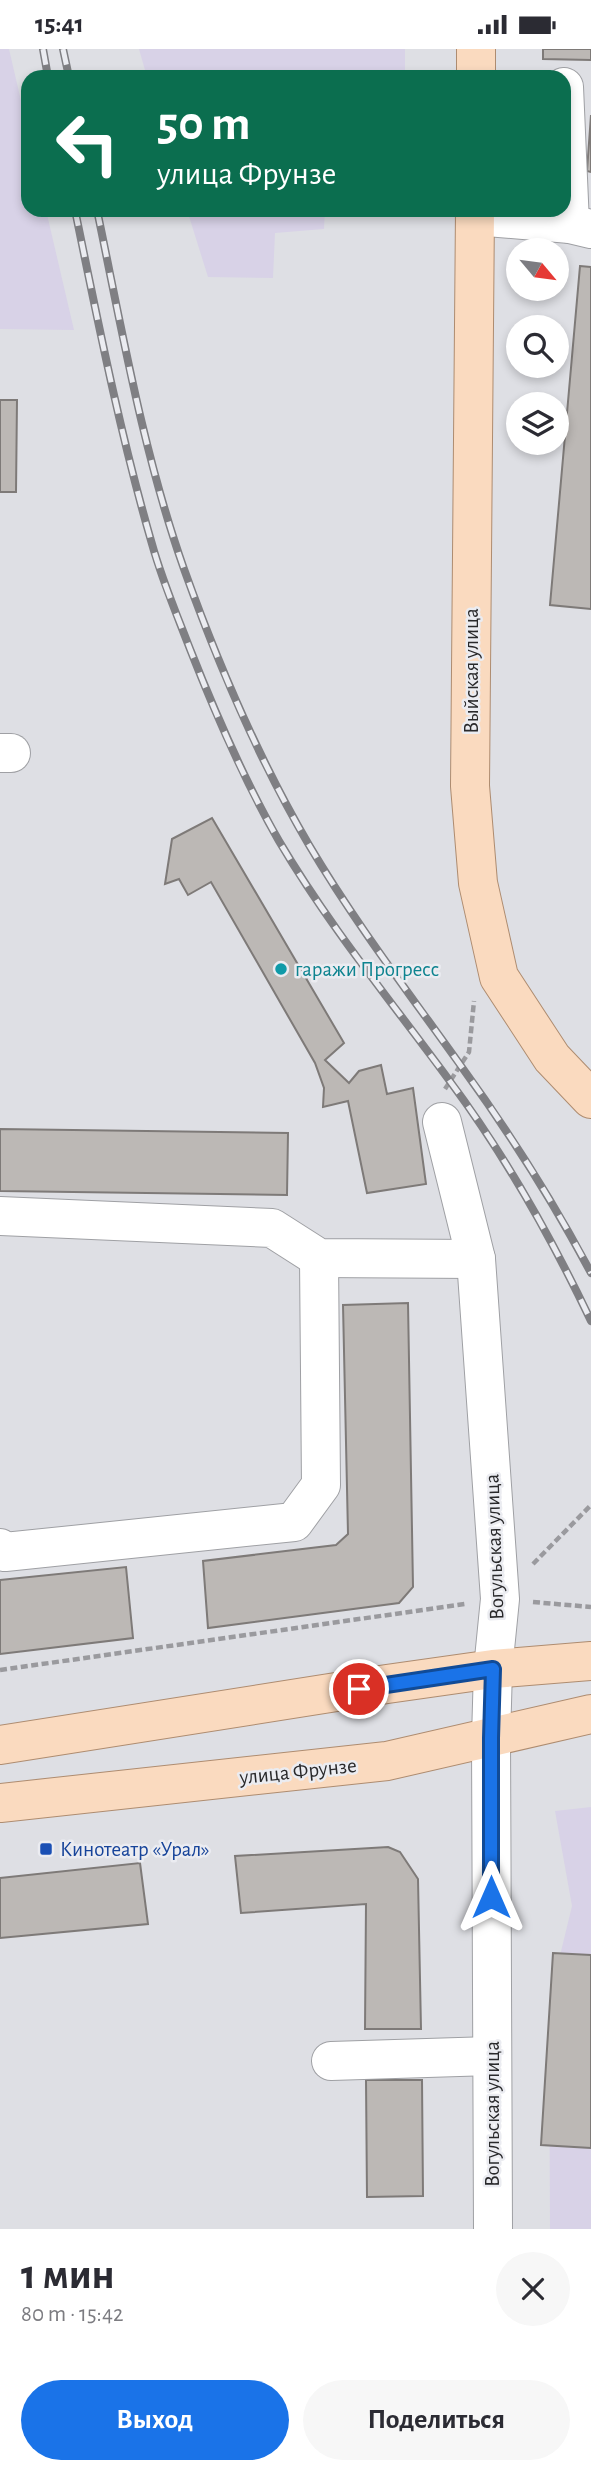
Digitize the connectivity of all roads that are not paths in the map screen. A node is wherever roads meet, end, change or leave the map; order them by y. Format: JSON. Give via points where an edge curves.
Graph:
{"nodes":[{"id":1,"x":476,"y":49,"type":"edge"},
{"id":2,"x":476,"y":70,"type":"edge"},
{"id":3,"x":571,"y":145,"type":"edge"},
{"id":4,"x":475,"y":217,"type":"edge"},
{"id":5,"x":505,"y":217,"type":"edge"},
{"id":6,"x":581,"y":227,"type":"edge"},
{"id":7,"x":591,"y":1098,"type":"edge"},
{"id":8,"x":442,"y":1122,"type":"dead end"},
{"id":9,"x":0,"y":1216,"type":"edge"},
{"id":10,"x":319,"y":1258,"type":"junction"},
{"id":11,"x":477,"y":1259,"type":"junction"},
{"id":12,"x":0,"y":1548,"type":"edge"},
{"id":13,"x":591,"y":1661,"type":"edge"},
{"id":14,"x":493,"y":1669,"type":"junction"},
{"id":15,"x":591,"y":1714,"type":"edge"},
{"id":16,"x":491,"y":1738,"type":"junction"},
{"id":17,"x":0,"y":1745,"type":"edge"},
{"id":18,"x":0,"y":1803,"type":"edge"},
{"id":19,"x":492,"y":2056,"type":"junction"},
{"id":20,"x":331,"y":2061,"type":"dead end"},
{"id":21,"x":493,"y":2229,"type":"edge"}],
"edges":[{"from":1,"to":2,"type":"main road"},
{"from":3,"to":6,"type":"street"},
{"from":4,"to":7,"type":"main road","name":"Выйская улица","via":[[470,786],[478,883],[499,977],[552,1058]]},
{"from":5,"to":6,"type":"street"},
{"from":8,"to":11,"type":"street","name":"Вогульская улица"},
{"from":9,"to":10,"type":"street","via":[[272,1229]]},
{"from":10,"to":11,"type":"street"},
{"from":10,"to":12,"type":"street","via":[[321,1485],[294,1522],[5,1552]]},
{"from":11,"to":14,"type":"street","name":"Вогульская улица","via":[[500,1599]]},
{"from":13,"to":14,"type":"main road"},
{"from":14,"to":16,"type":"street","name":"Вогульская улица"},
{"from":14,"to":17,"type":"main road"},
{"from":15,"to":16,"type":"main road","name":"улица Фрунзе"},
{"from":16,"to":18,"type":"main road","name":"улица Фрунзе","via":[[387,1761]]},
{"from":16,"to":19,"type":"street","name":"Вогульская улица"},
{"from":19,"to":20,"type":"street"},
{"from":19,"to":21,"type":"street","name":"Вогульская улица"}]}
